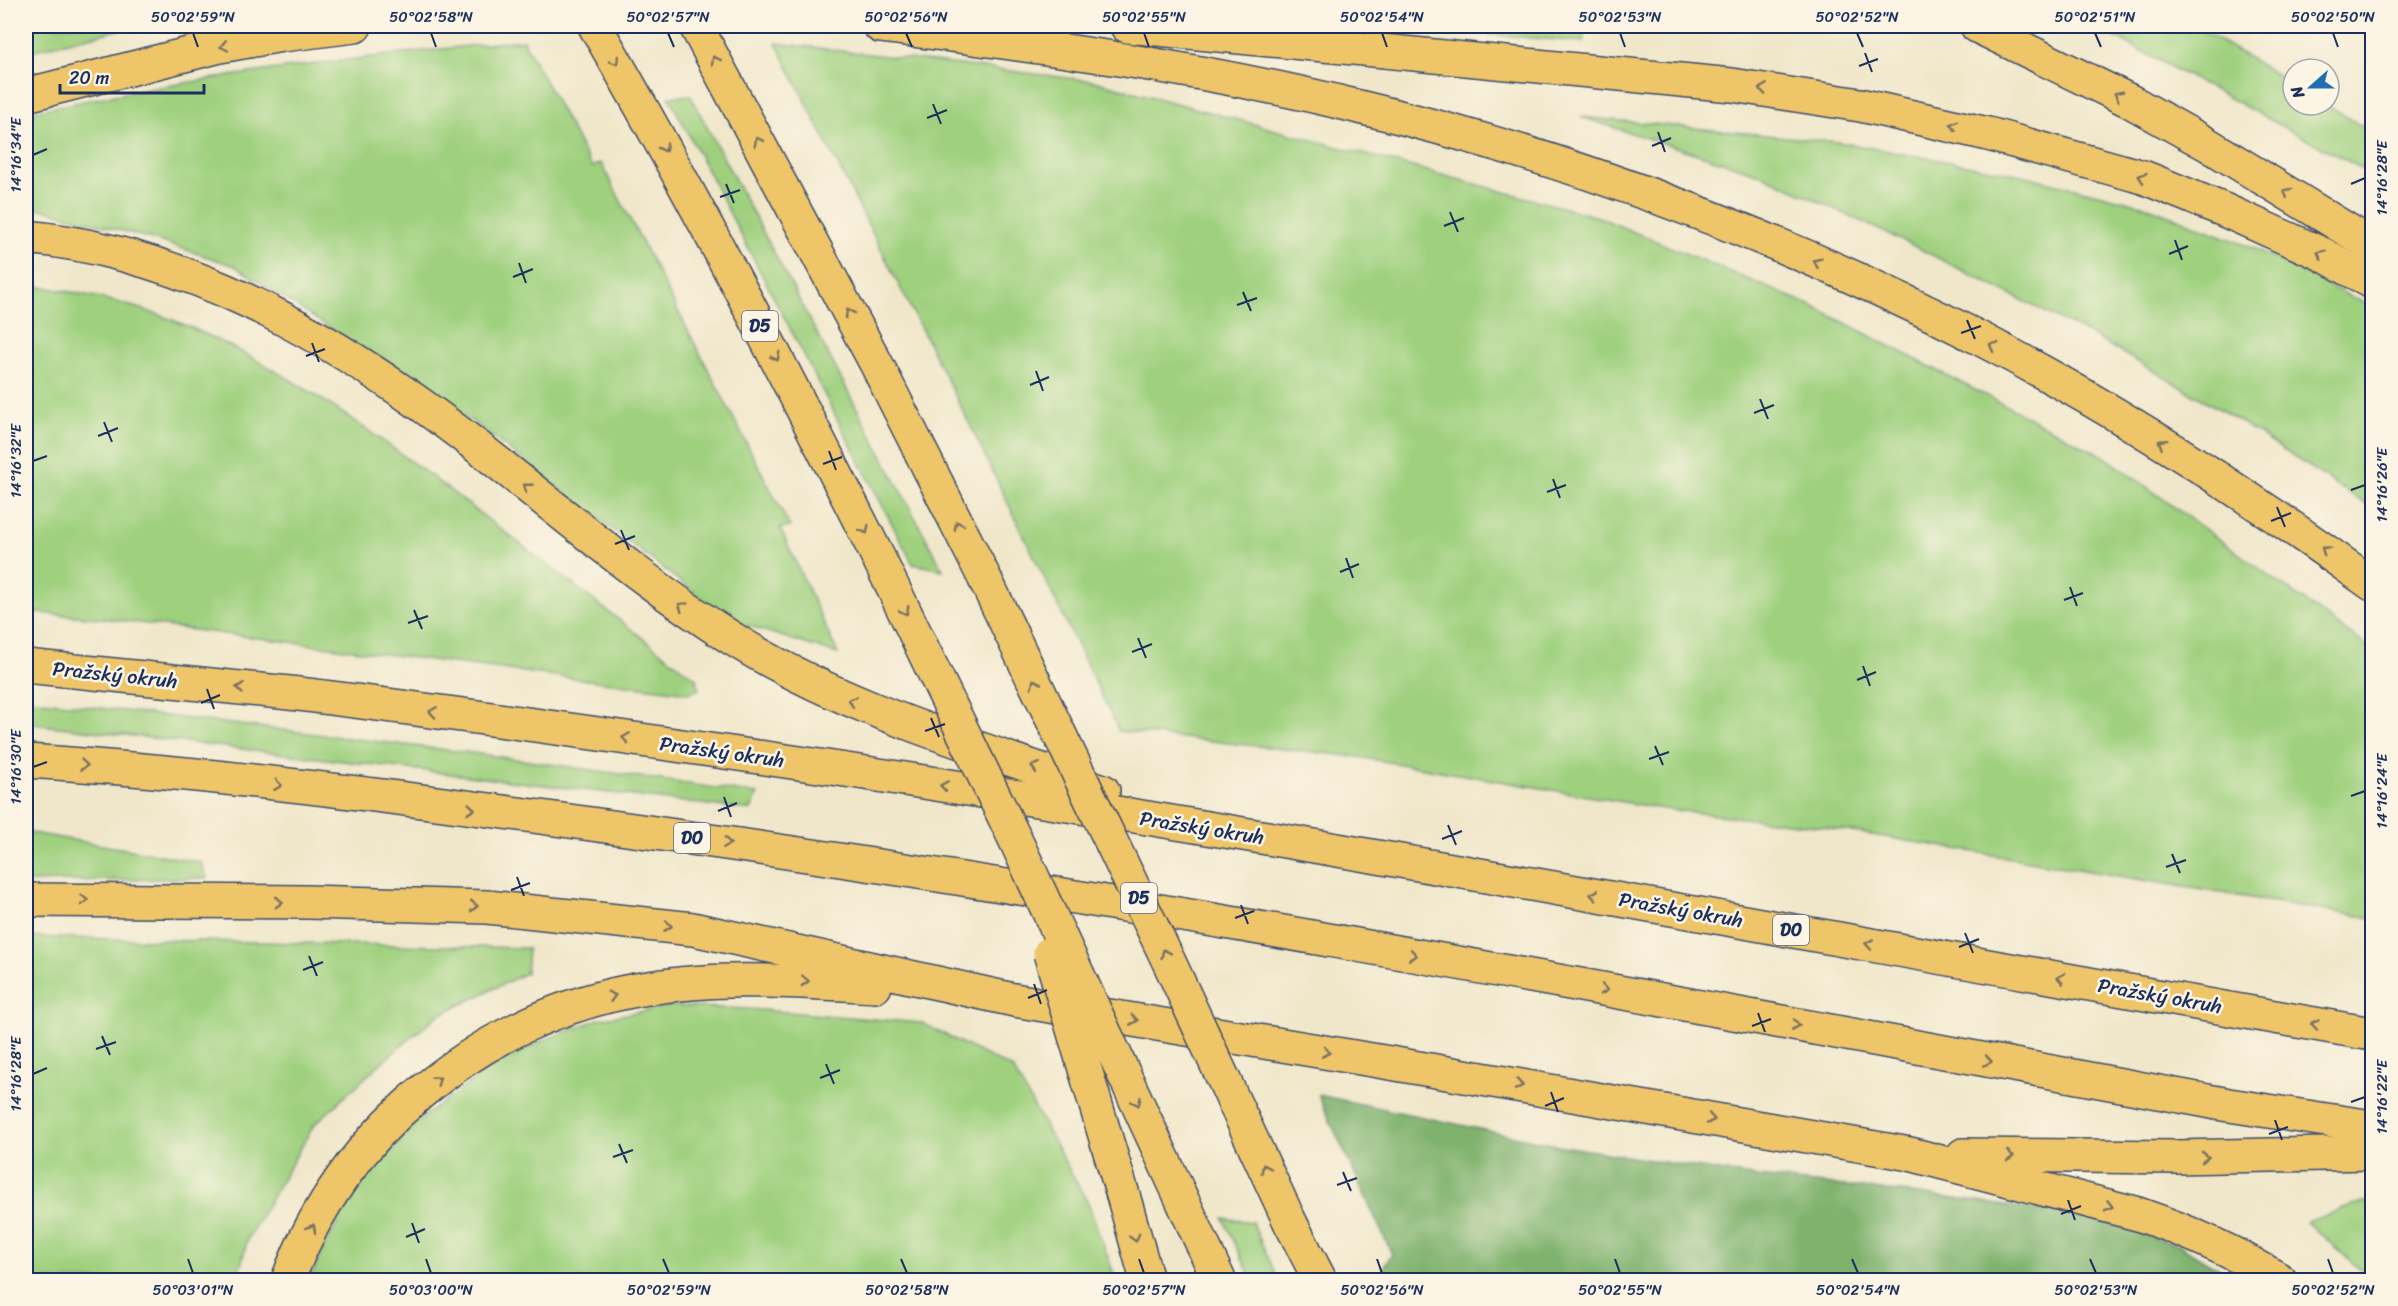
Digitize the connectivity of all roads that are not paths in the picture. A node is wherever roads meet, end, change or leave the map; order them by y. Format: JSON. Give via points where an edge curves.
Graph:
{"nodes":[{"id":1,"x":355,"y":26,"type":"edge"},
{"id":2,"x":595,"y":26,"type":"edge"},
{"id":3,"x":696,"y":26,"type":"edge"},
{"id":4,"x":880,"y":26,"type":"edge"},
{"id":5,"x":1127,"y":26,"type":"edge"},
{"id":6,"x":1977,"y":26,"type":"edge"},
{"id":7,"x":26,"y":95,"type":"edge"},
{"id":8,"x":26,"y":237,"type":"edge"},
{"id":9,"x":2373,"y":245,"type":"edge"},
{"id":10,"x":2373,"y":282,"type":"edge"},
{"id":11,"x":2373,"y":584,"type":"edge"},
{"id":12,"x":26,"y":666,"type":"edge"},
{"id":13,"x":26,"y":760,"type":"edge"},
{"id":14,"x":1209,"y":829,"type":"junction"},
{"id":15,"x":1015,"y":839,"type":"junction"},
{"id":16,"x":26,"y":900,"type":"edge"},
{"id":17,"x":1014,"y":1000,"type":"junction"},
{"id":18,"x":2373,"y":1034,"type":"edge"},
{"id":19,"x":2373,"y":1127,"type":"edge"},
{"id":20,"x":2373,"y":1153,"type":"edge"},
{"id":21,"x":1910,"y":1154,"type":"junction"},
{"id":22,"x":1290,"y":1221,"type":"junction"},
{"id":23,"x":288,"y":1281,"type":"edge"},
{"id":24,"x":1147,"y":1281,"type":"edge"},
{"id":25,"x":1219,"y":1281,"type":"edge"},
{"id":26,"x":1314,"y":1281,"type":"edge"},
{"id":27,"x":1320,"y":1281,"type":"edge"},
{"id":28,"x":2280,"y":1281,"type":"edge"}],
"edges":[{"from":1,"to":7,"type":"highway","one_way":true,"via":[[220,46]]},
{"from":2,"to":15,"type":"highway","number":"D5","one_way":true,"bridge":true,"via":[[766,337]]},
{"from":22,"to":3,"type":"highway","number":"D5","one_way":true,"bridge":true,"via":[[984,577],[877,365]]},
{"from":11,"to":4,"type":"highway","one_way":true,"via":[[2249,498],[2095,402],[1981,339],[1724,224],[1550,161],[1353,105],[1065,49]]},
{"from":10,"to":5,"type":"highway","one_way":true,"via":[[2311,249],[2143,177],[1893,111],[1732,85]]},
{"from":9,"to":6,"type":"highway","one_way":true,"via":[[2130,100]]},
{"from":14,"to":8,"type":"highway","one_way":true,"via":[[818,686],[744,646],[682,606],[404,393],[301,329],[194,276],[95,247]]},
{"from":14,"to":12,"type":"highway","name":"Pražský okruh","number":"D0","one_way":true,"via":[[669,744],[299,694]]},
{"from":13,"to":19,"type":"highway","number":"D0","one_way":true,"via":[[580,822],[842,860],[1355,944],[2229,1105]]},
{"from":18,"to":14,"type":"highway","name":"Pražský okruh","number":"D0","one_way":true},
{"from":15,"to":24,"type":"highway","one_way":true,"bridge":true},
{"from":15,"to":25,"type":"highway","number":"D5","one_way":true,"bridge":true},
{"from":16,"to":17,"type":"highway","one_way":true,"via":[[476,906],[557,914],[693,929]]},
{"from":17,"to":21,"type":"highway","one_way":true},
{"from":23,"to":17,"type":"highway","one_way":true,"via":[[333,1192],[378,1132],[456,1066],[551,1015],[625,992],[750,980],[895,987]]},
{"from":21,"to":20,"type":"highway","one_way":true,"via":[[2164,1158]]},
{"from":21,"to":28,"type":"highway","one_way":true,"via":[[2173,1226]]},
{"from":22,"to":26,"type":"highway","number":"D5"},
{"from":22,"to":27,"type":"highway"}]}
